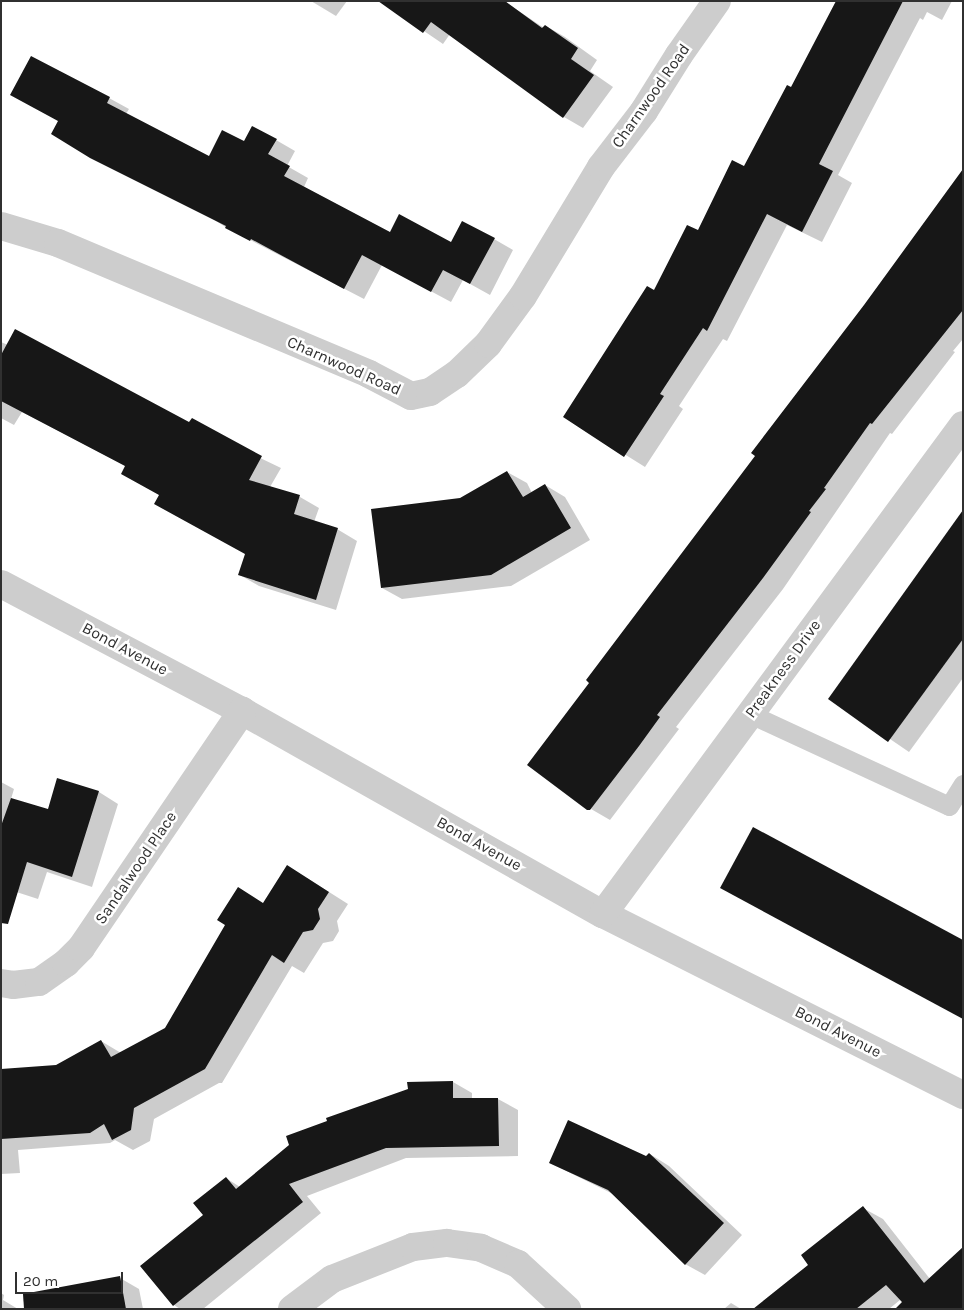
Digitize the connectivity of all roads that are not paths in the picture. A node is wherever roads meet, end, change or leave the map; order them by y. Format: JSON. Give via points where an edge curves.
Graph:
{"nodes":[{"id":1,"x":712,"y":3,"type":"edge"},
{"id":2,"x":1,"y":226,"type":"edge"},
{"id":3,"x":963,"y":425,"type":"edge"},
{"id":4,"x":1,"y":584,"type":"edge"},
{"id":5,"x":242,"y":711,"type":"junction"},
{"id":6,"x":750,"y":714,"type":"junction"},
{"id":7,"x":963,"y":784,"type":"edge"},
{"id":8,"x":603,"y":914,"type":"junction"},
{"id":9,"x":1,"y":983,"type":"edge"},
{"id":10,"x":963,"y":1095,"type":"edge"},
{"id":11,"x":292,"y":1309,"type":"edge"},
{"id":12,"x":567,"y":1309,"type":"edge"}],
"edges":[{"from":1,"to":2,"type":"street","name":"Charnwood Road","via":[[644,111],[601,167],[523,296],[488,344],[457,374],[430,392],[412,396],[369,374],[58,243]]},
{"from":3,"to":6,"type":"street","name":"Preakness Drive"},
{"from":4,"to":5,"type":"street","name":"Bond Avenue"},
{"from":5,"to":8,"type":"street","name":"Bond Avenue"},
{"from":5,"to":9,"type":"street","name":"Sandalwood Place","via":[[81,948],[39,982]]},
{"from":6,"to":7,"type":"lane","via":[[949,806]]},
{"from":6,"to":8,"type":"street","name":"Preakness Drive"},
{"from":8,"to":10,"type":"street","name":"Bond Avenue"},
{"from":11,"to":12,"type":"street","via":[[332,1279],[413,1247],[447,1243],[481,1248],[518,1264]]}]}
